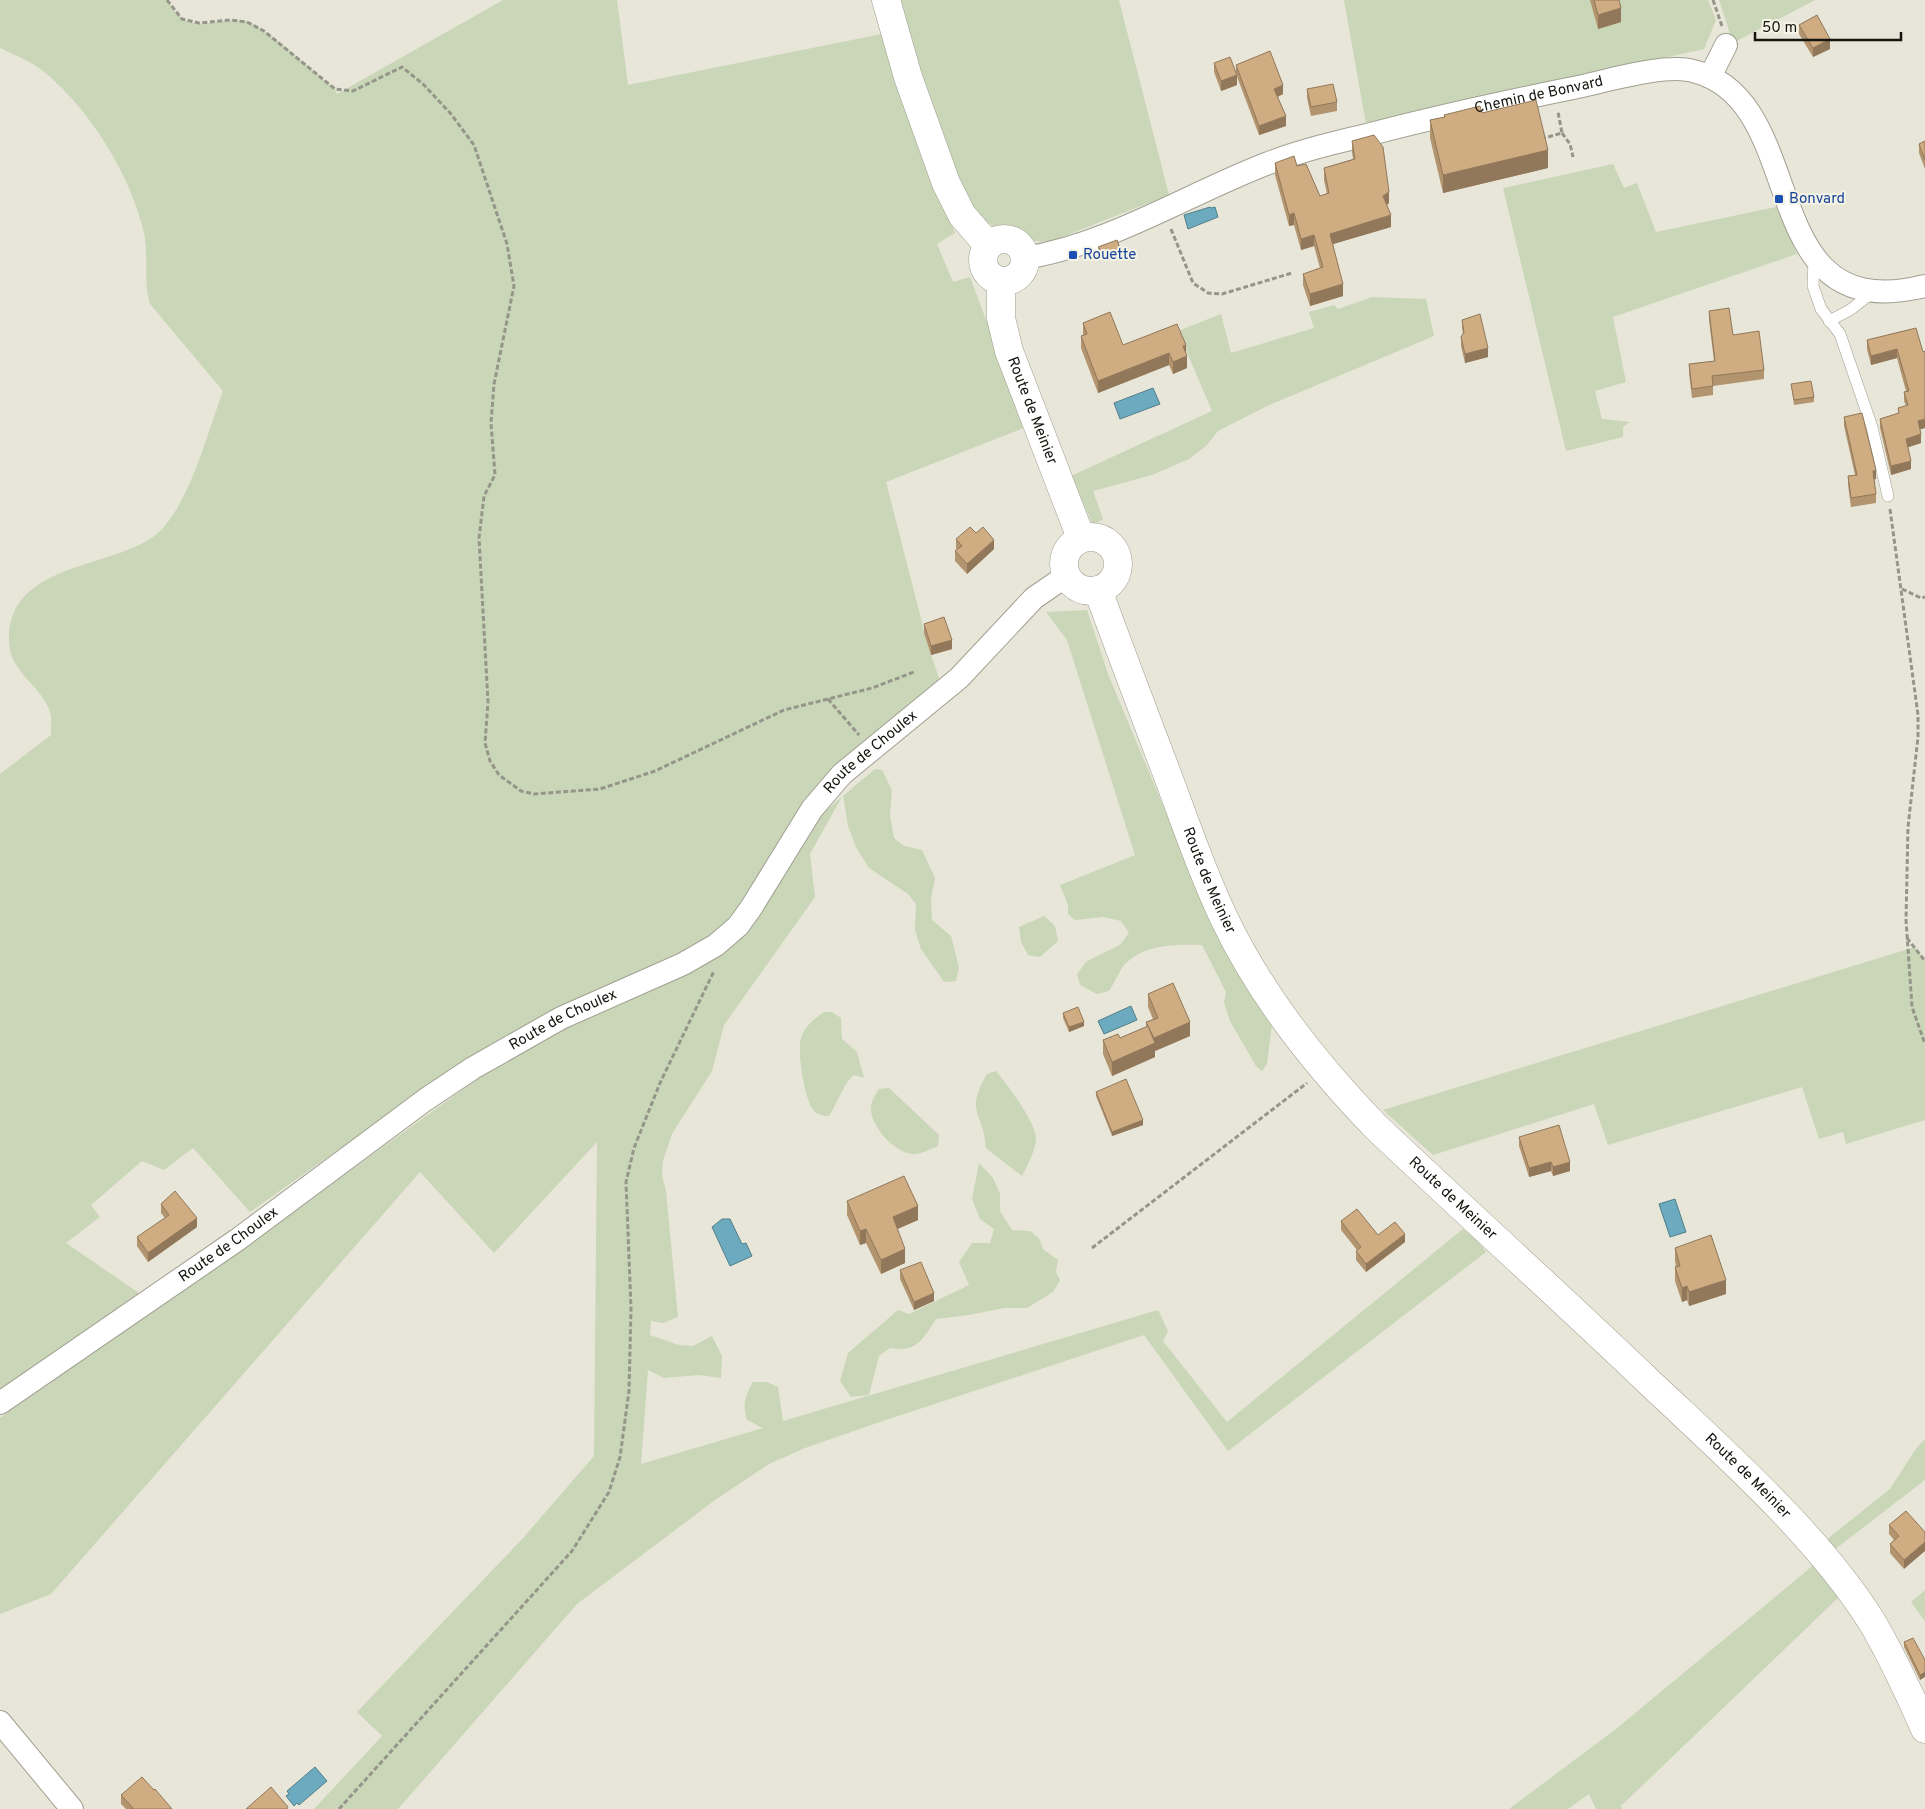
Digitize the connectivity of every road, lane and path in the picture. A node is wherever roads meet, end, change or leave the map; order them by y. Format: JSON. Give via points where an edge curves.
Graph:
{"nodes":[{"id":1,"x":167,"y":0,"type":"edge"},
{"id":2,"x":886,"y":0,"type":"edge"},
{"id":3,"x":1713,"y":0,"type":"edge"},
{"id":4,"x":1726,"y":45,"type":"joint"},
{"id":5,"x":1710,"y":77,"type":"junction"},
{"id":6,"x":1553,"y":92,"type":"junction"},
{"id":7,"x":1562,"y":133,"type":"junction"},
{"id":8,"x":1541,"y":139,"type":"edge"},
{"id":9,"x":1573,"y":157,"type":"dead end"},
{"id":10,"x":1163,"y":209,"type":"junction"},
{"id":11,"x":988,"y":245,"type":"junction"},
{"id":12,"x":1025,"y":258,"type":"junction"},
{"id":13,"x":1814,"y":258,"type":"junction"},
{"id":14,"x":1292,"y":273,"type":"dead end"},
{"id":15,"x":1001,"y":281,"type":"junction"},
{"id":16,"x":1925,"y":286,"type":"edge"},
{"id":17,"x":1873,"y":292,"type":"junction"},
{"id":18,"x":1829,"y":321,"type":"junction"},
{"id":19,"x":1888,"y":496,"type":"joint"},
{"id":20,"x":1081,"y":538,"type":"junction"},
{"id":21,"x":1066,"y":576,"type":"junction"},
{"id":22,"x":1901,"y":588,"type":"junction"},
{"id":23,"x":1098,"y":590,"type":"junction"},
{"id":24,"x":1925,"y":597,"type":"edge"},
{"id":25,"x":914,"y":672,"type":"dead end"},
{"id":26,"x":828,"y":699,"type":"junction"},
{"id":27,"x":870,"y":749,"type":"junction"},
{"id":28,"x":1907,"y":938,"type":"junction"},
{"id":29,"x":1925,"y":962,"type":"edge"},
{"id":30,"x":715,"y":968,"type":"dead end"},
{"id":31,"x":1925,"y":1044,"type":"edge"},
{"id":32,"x":1324,"y":1071,"type":"junction"},
{"id":33,"x":1092,"y":1248,"type":"dead end"},
{"id":34,"x":0,"y":1403,"type":"edge"},
{"id":35,"x":1922,"y":1715,"type":"edge"},
{"id":36,"x":0,"y":1722,"type":"edge"},
{"id":37,"x":72,"y":1809,"type":"edge"},
{"id":38,"x":339,"y":1809,"type":"edge"}],
"edges":[{"from":1,"to":26,"type":"path","via":[[182,19],[199,23],[247,22],[264,31],[335,89],[354,91],[402,67],[440,102],[474,145],[508,244],[514,286],[494,384],[491,423],[495,475],[484,496],[478,538],[488,702],[485,743],[490,761],[499,775],[522,791],[534,794],[600,789],[655,771],[784,710]]},
{"from":2,"to":11,"type":"street","via":[[908,77],[946,183],[962,215]]},
{"from":3,"to":4,"type":"path"},
{"from":4,"to":5,"type":"street"},
{"from":5,"to":6,"type":"street","name":"Chemin de Bonvard","via":[[1680,69],[1659,71]]},
{"from":5,"to":13,"type":"street","name":"Chemin de Bonvard","via":[[1726,88],[1750,114],[1804,242]]},
{"from":6,"to":7,"type":"path"},
{"from":6,"to":10,"type":"street","name":"Chemin de Bonvard","via":[[1302,151]]},
{"from":7,"to":8,"type":"path"},
{"from":7,"to":9,"type":"path","via":[[1570,144]]},
{"from":10,"to":12,"type":"street","name":"Chemin de Bonvard","via":[[1068,248]]},
{"from":10,"to":14,"type":"path","via":[[1186,269],[1193,283],[1203,291],[1222,294]]},
{"from":11,"to":12,"type":"street","via":[[1006,238],[1022,249]]},
{"from":11,"to":15,"type":"street","via":[[983,262],[986,271]]},
{"from":12,"to":15,"type":"street","via":[[1021,272]]},
{"from":13,"to":17,"type":"street","name":"Chemin de Bonvard","via":[[1840,281]]},
{"from":13,"to":18,"type":"lane","via":[[1813,286],[1821,310]]},
{"from":15,"to":20,"type":"street","name":"Route de Meinier","via":[[1001,318],[1009,351]]},
{"from":16,"to":17,"type":"street","name":"Chemin de Bonvard","via":[[1902,292]]},
{"from":17,"to":18,"type":"lane"},
{"from":18,"to":19,"type":"lane","via":[[1840,334],[1872,426]]},
{"from":19,"to":22,"type":"path"},
{"from":20,"to":21,"type":"street","via":[[1073,543],[1063,558]]},
{"from":20,"to":23,"type":"street","via":[[1100,538],[1115,551],[1118,570],[1114,579]]},
{"from":21,"to":23,"type":"street","via":[[1080,589]]},
{"from":21,"to":27,"type":"street","name":"Route de Choulex","via":[[1034,598],[959,678]]},
{"from":22,"to":24,"type":"path"},
{"from":22,"to":28,"type":"path","via":[[1918,716],[1908,827]]},
{"from":23,"to":32,"type":"street","name":"Route de Meinier","via":[[1224,918],[1281,1014]]},
{"from":25,"to":26,"type":"path","via":[[872,688]]},
{"from":26,"to":27,"type":"path"},
{"from":27,"to":34,"type":"street","name":"Route de Choulex","via":[[812,809],[751,908],[738,926],[716,945],[683,964],[561,1018],[473,1068],[229,1246]]},
{"from":28,"to":29,"type":"path"},
{"from":28,"to":31,"type":"path","via":[[1912,1007]]},
{"from":30,"to":38,"type":"path","via":[[660,1082],[634,1148],[626,1182],[631,1308],[629,1391],[620,1457],[610,1492],[572,1552]]},
{"from":32,"to":33,"type":"path"},
{"from":32,"to":35,"type":"street","name":"Route de Meinier","via":[[1376,1127],[1778,1507],[1838,1575],[1871,1622]]},
{"from":36,"to":37,"type":"street"}]}
